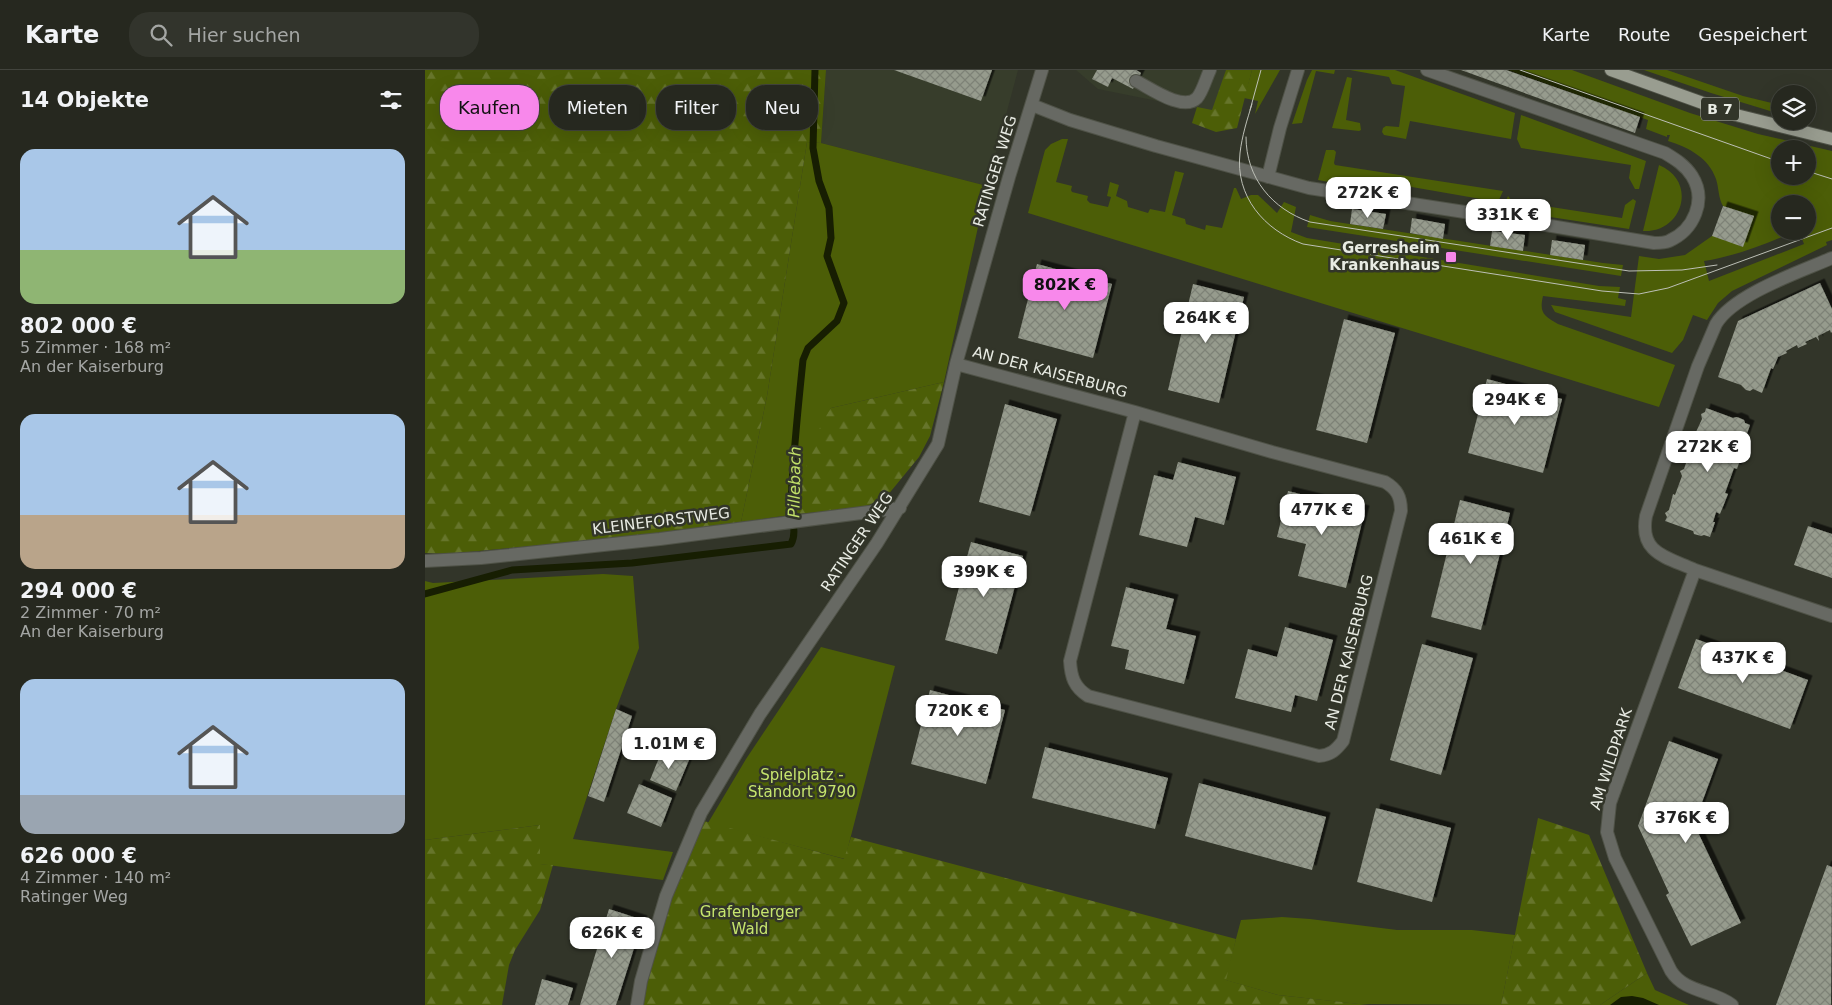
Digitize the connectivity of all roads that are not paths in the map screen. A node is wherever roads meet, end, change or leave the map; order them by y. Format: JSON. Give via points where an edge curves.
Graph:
{"nodes":[{"id":1,"x":1042,"y":70,"type":"edge"},
{"id":2,"x":1210,"y":70,"type":"edge"},
{"id":3,"x":1298,"y":70,"type":"edge"},
{"id":4,"x":1427,"y":70,"type":"edge"},
{"id":5,"x":1611,"y":70,"type":"edge"},
{"id":6,"x":1136,"y":82,"type":"dead end"},
{"id":7,"x":1032,"y":105,"type":"junction"},
{"id":8,"x":1832,"y":139,"type":"edge"},
{"id":9,"x":1268,"y":177,"type":"junction"},
{"id":10,"x":1832,"y":258,"type":"edge"},
{"id":11,"x":957,"y":364,"type":"junction"},
{"id":12,"x":1135,"y":412,"type":"junction"},
{"id":13,"x":900,"y":508,"type":"junction"},
{"id":14,"x":425,"y":561,"type":"edge"},
{"id":15,"x":1695,"y":570,"type":"junction"},
{"id":16,"x":1832,"y":616,"type":"edge"},
{"id":17,"x":637,"y":1005,"type":"edge"},
{"id":18,"x":1733,"y":1005,"type":"edge"}],
"edges":[{"from":1,"to":7,"type":"street","name":"RATINGER WEG"},
{"from":2,"to":6,"type":"street","via":[[1197,98],[1192,101],[1176,102]]},
{"from":3,"to":9,"type":"street"},
{"from":4,"to":9,"type":"street","via":[[1665,153],[1692,176],[1699,201],[1695,216],[1678,235],[1654,244],[1309,188]]},
{"from":5,"to":8,"type":"main road","number":"B 7","via":[[1736,115]]},
{"from":7,"to":9,"type":"street","via":[[1098,129]]},
{"from":7,"to":11,"type":"street","name":"RATINGER WEG"},
{"from":10,"to":15,"type":"street","via":[[1745,298],[1716,324],[1698,366],[1644,527],[1645,538],[1651,547]]},
{"from":11,"to":12,"type":"street","name":"AN DER KAISERBURG"},
{"from":11,"to":13,"type":"street","name":"RATINGER WEG","via":[[938,444]]},
{"from":12,"to":12,"type":"street","name":"AN DER KAISERBURG","via":[[1070,661],[1073,681],[1088,696],[1319,756],[1337,750],[1343,741],[1401,511],[1397,492],[1385,482]]},
{"from":13,"to":14,"type":"street","name":"KLEINEFORSTWEG","via":[[481,558]]},
{"from":13,"to":17,"type":"street","name":"RATINGER WEG","via":[[760,714],[701,813],[666,896]]},
{"from":15,"to":16,"type":"street"},
{"from":15,"to":18,"type":"street","name":"AM WILDPARK","via":[[1610,803],[1607,832],[1615,858],[1677,980]]}]}
